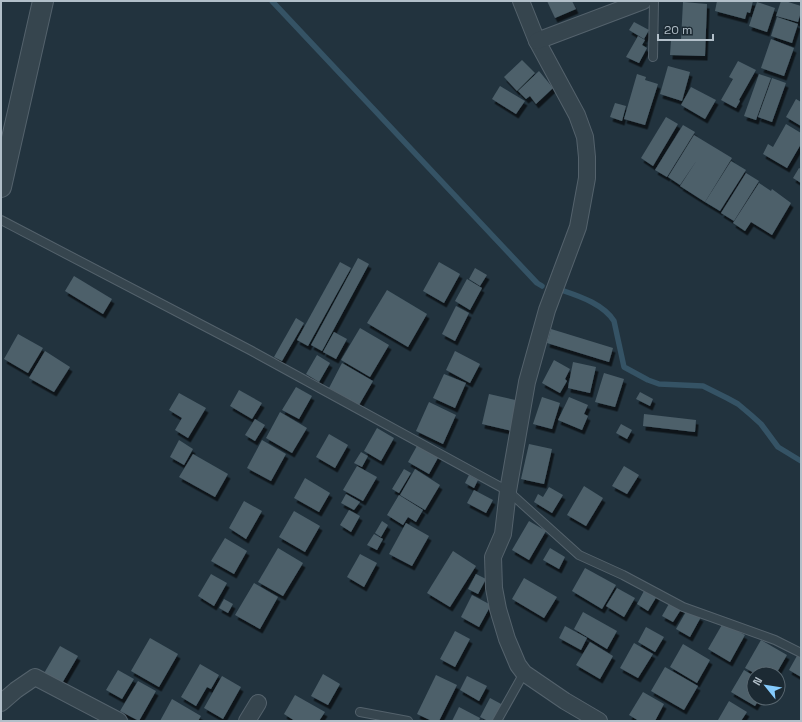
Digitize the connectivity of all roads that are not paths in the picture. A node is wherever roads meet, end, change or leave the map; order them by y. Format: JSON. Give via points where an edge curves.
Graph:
{"nodes":[{"id":1,"x":43,"y":1,"type":"edge"},
{"id":2,"x":521,"y":1,"type":"edge"},
{"id":3,"x":643,"y":1,"type":"edge"},
{"id":4,"x":654,"y":1,"type":"edge"},
{"id":5,"x":537,"y":41,"type":"junction"},
{"id":6,"x":653,"y":57,"type":"dead end"},
{"id":7,"x":1,"y":187,"type":"edge"},
{"id":8,"x":1,"y":220,"type":"edge"},
{"id":9,"x":508,"y":491,"type":"junction"},
{"id":10,"x":801,"y":653,"type":"edge"},
{"id":11,"x":524,"y":673,"type":"junction"},
{"id":12,"x":1,"y":703,"type":"edge"},
{"id":13,"x":258,"y":703,"type":"dead end"},
{"id":14,"x":360,"y":712,"type":"dead end"},
{"id":15,"x":119,"y":721,"type":"edge"},
{"id":16,"x":246,"y":721,"type":"edge"},
{"id":17,"x":408,"y":721,"type":"edge"},
{"id":18,"x":497,"y":721,"type":"edge"},
{"id":19,"x":599,"y":721,"type":"edge"}],
"edges":[{"from":1,"to":7,"type":"street"},
{"from":2,"to":5,"type":"street"},
{"from":3,"to":5,"type":"street"},
{"from":4,"to":6,"type":"lane"},
{"from":5,"to":9,"type":"street","via":[[577,115],[585,137],[587,178],[578,227],[546,310],[527,382]]},
{"from":8,"to":9,"type":"lane","via":[[250,350]]},
{"from":9,"to":10,"type":"lane","via":[[579,555],[683,607],[776,640]]},
{"from":9,"to":11,"type":"street","via":[[503,534],[493,557],[494,588],[507,639]]},
{"from":11,"to":18,"type":"lane"},
{"from":11,"to":19,"type":"street"},
{"from":12,"to":15,"type":"street","via":[[35,677]]},
{"from":13,"to":16,"type":"street"},
{"from":14,"to":17,"type":"lane"}]}
